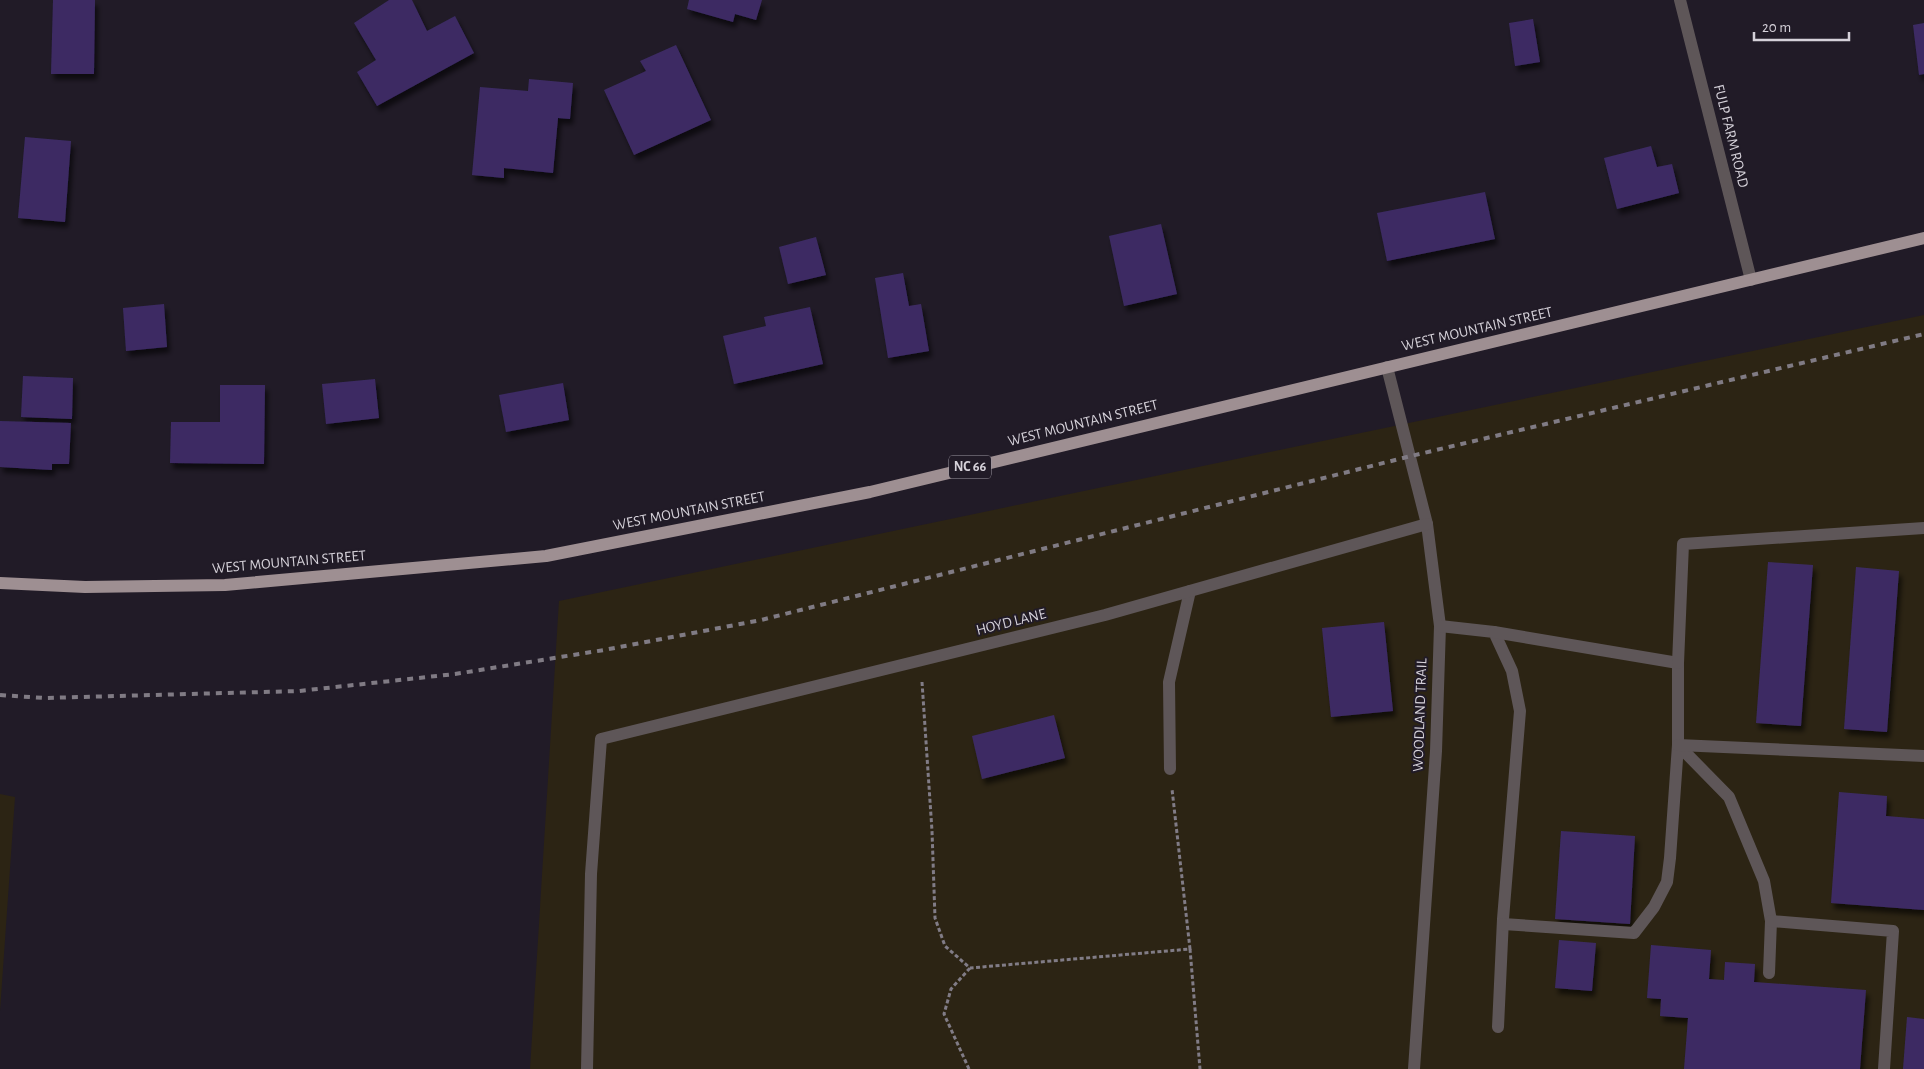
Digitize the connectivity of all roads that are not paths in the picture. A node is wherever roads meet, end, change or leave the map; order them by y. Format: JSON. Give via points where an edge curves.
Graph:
{"nodes":[{"id":1,"x":1680,"y":0,"type":"edge"},
{"id":2,"x":1924,"y":238,"type":"edge"},
{"id":3,"x":1751,"y":280,"type":"junction"},
{"id":4,"x":1387,"y":367,"type":"junction"},
{"id":5,"x":1428,"y":524,"type":"junction"},
{"id":6,"x":1924,"y":528,"type":"edge"},
{"id":7,"x":0,"y":583,"type":"edge"},
{"id":8,"x":1190,"y":591,"type":"junction"},
{"id":9,"x":1440,"y":626,"type":"junction"},
{"id":10,"x":1494,"y":632,"type":"junction"},
{"id":11,"x":1678,"y":662,"type":"junction"},
{"id":12,"x":1678,"y":745,"type":"junction"},
{"id":13,"x":1924,"y":756,"type":"edge"},
{"id":14,"x":1170,"y":769,"type":"road end"},
{"id":15,"x":1772,"y":921,"type":"junction"},
{"id":16,"x":1503,"y":924,"type":"junction"},
{"id":17,"x":1769,"y":973,"type":"dead end"},
{"id":18,"x":1498,"y":1027,"type":"dead end"},
{"id":19,"x":587,"y":1069,"type":"edge"},
{"id":20,"x":1414,"y":1069,"type":"edge"},
{"id":21,"x":1884,"y":1069,"type":"edge"}],
"edges":[{"from":1,"to":3,"type":"street","name":"FULP FARM ROAD"},
{"from":2,"to":3,"type":"main road","name":"WEST MOUNTAIN STREET","number":"NC 66"},
{"from":3,"to":4,"type":"main road","name":"WEST MOUNTAIN STREET","number":"NC 66"},
{"from":4,"to":5,"type":"street","name":"WOODLAND TRAIL"},
{"from":4,"to":7,"type":"main road","name":"WEST MOUNTAIN STREET","number":"NC 66","via":[[870,492],[546,556],[225,585],[85,588]]},
{"from":5,"to":8,"type":"street","name":"HOYD LANE"},
{"from":5,"to":9,"type":"street","name":"WOODLAND TRAIL"},
{"from":6,"to":11,"type":"street","via":[[1683,544]]},
{"from":8,"to":14,"type":"street","via":[[1169,682]]},
{"from":8,"to":19,"type":"street","name":"HOYD LANE","via":[[920,662],[601,740],[591,874]]},
{"from":9,"to":10,"type":"street"},
{"from":9,"to":20,"type":"street","name":"WOODLAND TRAIL","via":[[1436,751]]},
{"from":10,"to":11,"type":"street"},
{"from":10,"to":16,"type":"street","via":[[1512,671],[1520,711]]},
{"from":11,"to":12,"type":"street"},
{"from":12,"to":13,"type":"street"},
{"from":12,"to":15,"type":"street","via":[[1729,797],[1764,881]]},
{"from":12,"to":16,"type":"street","via":[[1667,882],[1654,907],[1634,933]]},
{"from":15,"to":17,"type":"street"},
{"from":15,"to":21,"type":"street","via":[[1893,931]]},
{"from":16,"to":18,"type":"street"}]}
